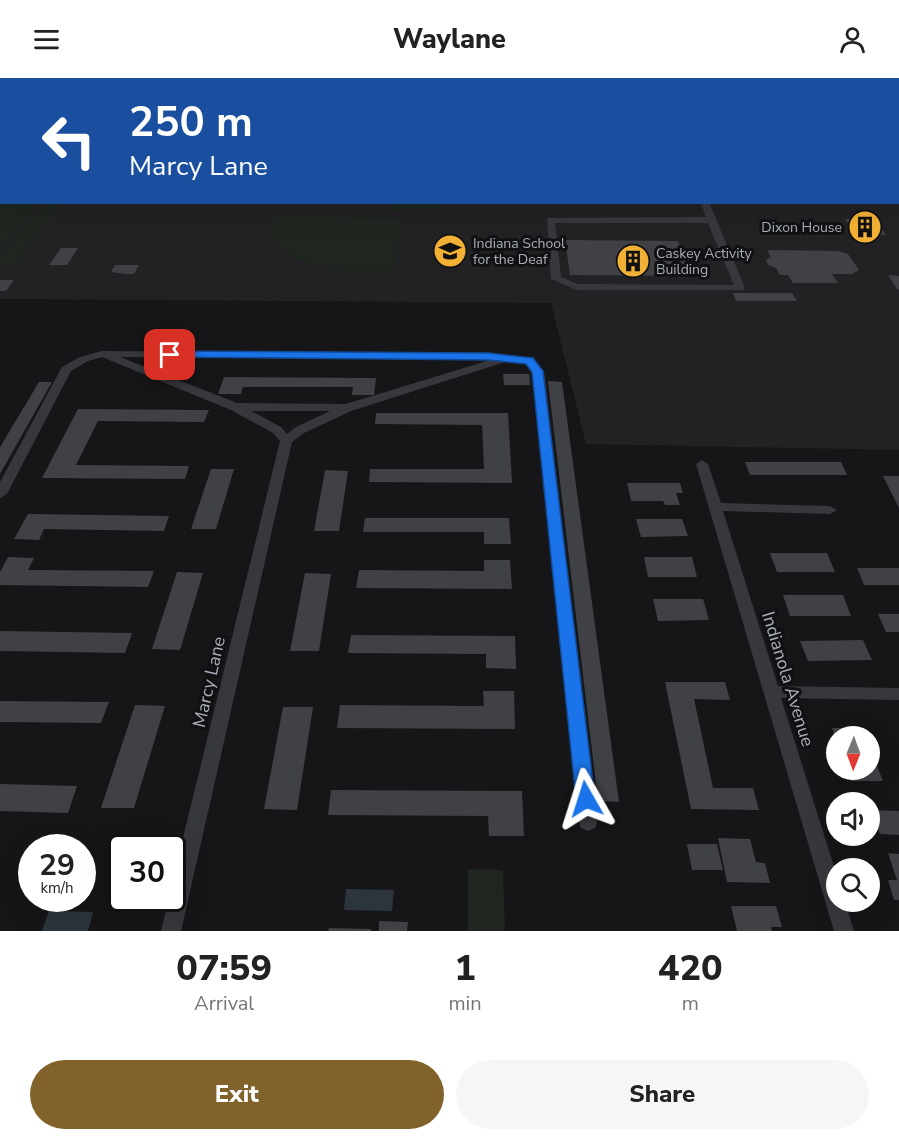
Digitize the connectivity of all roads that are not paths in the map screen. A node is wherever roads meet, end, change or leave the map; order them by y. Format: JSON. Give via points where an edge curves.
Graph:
{"nodes":[{"id":1,"x":705,"y":204,"type":"edge"},
{"id":2,"x":711,"y":220,"type":"junction"},
{"id":3,"x":102,"y":354,"type":"junction"},
{"id":4,"x":509,"y":359,"type":"junction"},
{"id":5,"x":235,"y":407,"type":"junction"},
{"id":6,"x":347,"y":408,"type":"junction"},
{"id":7,"x":286,"y":441,"type":"junction"},
{"id":8,"x":702,"y":465,"type":"dead end"},
{"id":9,"x":0,"y":494,"type":"edge"},
{"id":10,"x":715,"y":507,"type":"junction"},
{"id":11,"x":830,"y":510,"type":"dead end"},
{"id":12,"x":771,"y":692,"type":"junction"},
{"id":13,"x":899,"y":693,"type":"edge"},
{"id":14,"x":588,"y":823,"type":"dead end"},
{"id":15,"x":171,"y":931,"type":"edge"},
{"id":16,"x":844,"y":931,"type":"edge"}],
"edges":[{"from":1,"to":2,"type":"street"},
{"from":2,"to":2,"type":"street","via":[[550,220],[556,279],[577,287],[740,288]]},
{"from":3,"to":4,"type":"street"},
{"from":3,"to":5,"type":"street"},
{"from":3,"to":9,"type":"street","via":[[66,369]]},
{"from":4,"to":6,"type":"street"},
{"from":4,"to":14,"type":"street","via":[[529,361],[538,371]]},
{"from":5,"to":6,"type":"street"},
{"from":5,"to":7,"type":"street","via":[[277,430]]},
{"from":6,"to":7,"type":"street","via":[[300,430]]},
{"from":7,"to":15,"type":"street","name":"Marcy Lane"},
{"from":8,"to":10,"type":"street","name":"Indianola Avenue"},
{"from":10,"to":11,"type":"street"},
{"from":10,"to":12,"type":"street","name":"Indianola Avenue"},
{"from":12,"to":13,"type":"street"},
{"from":12,"to":16,"type":"street","name":"Indianola Avenue"}]}
